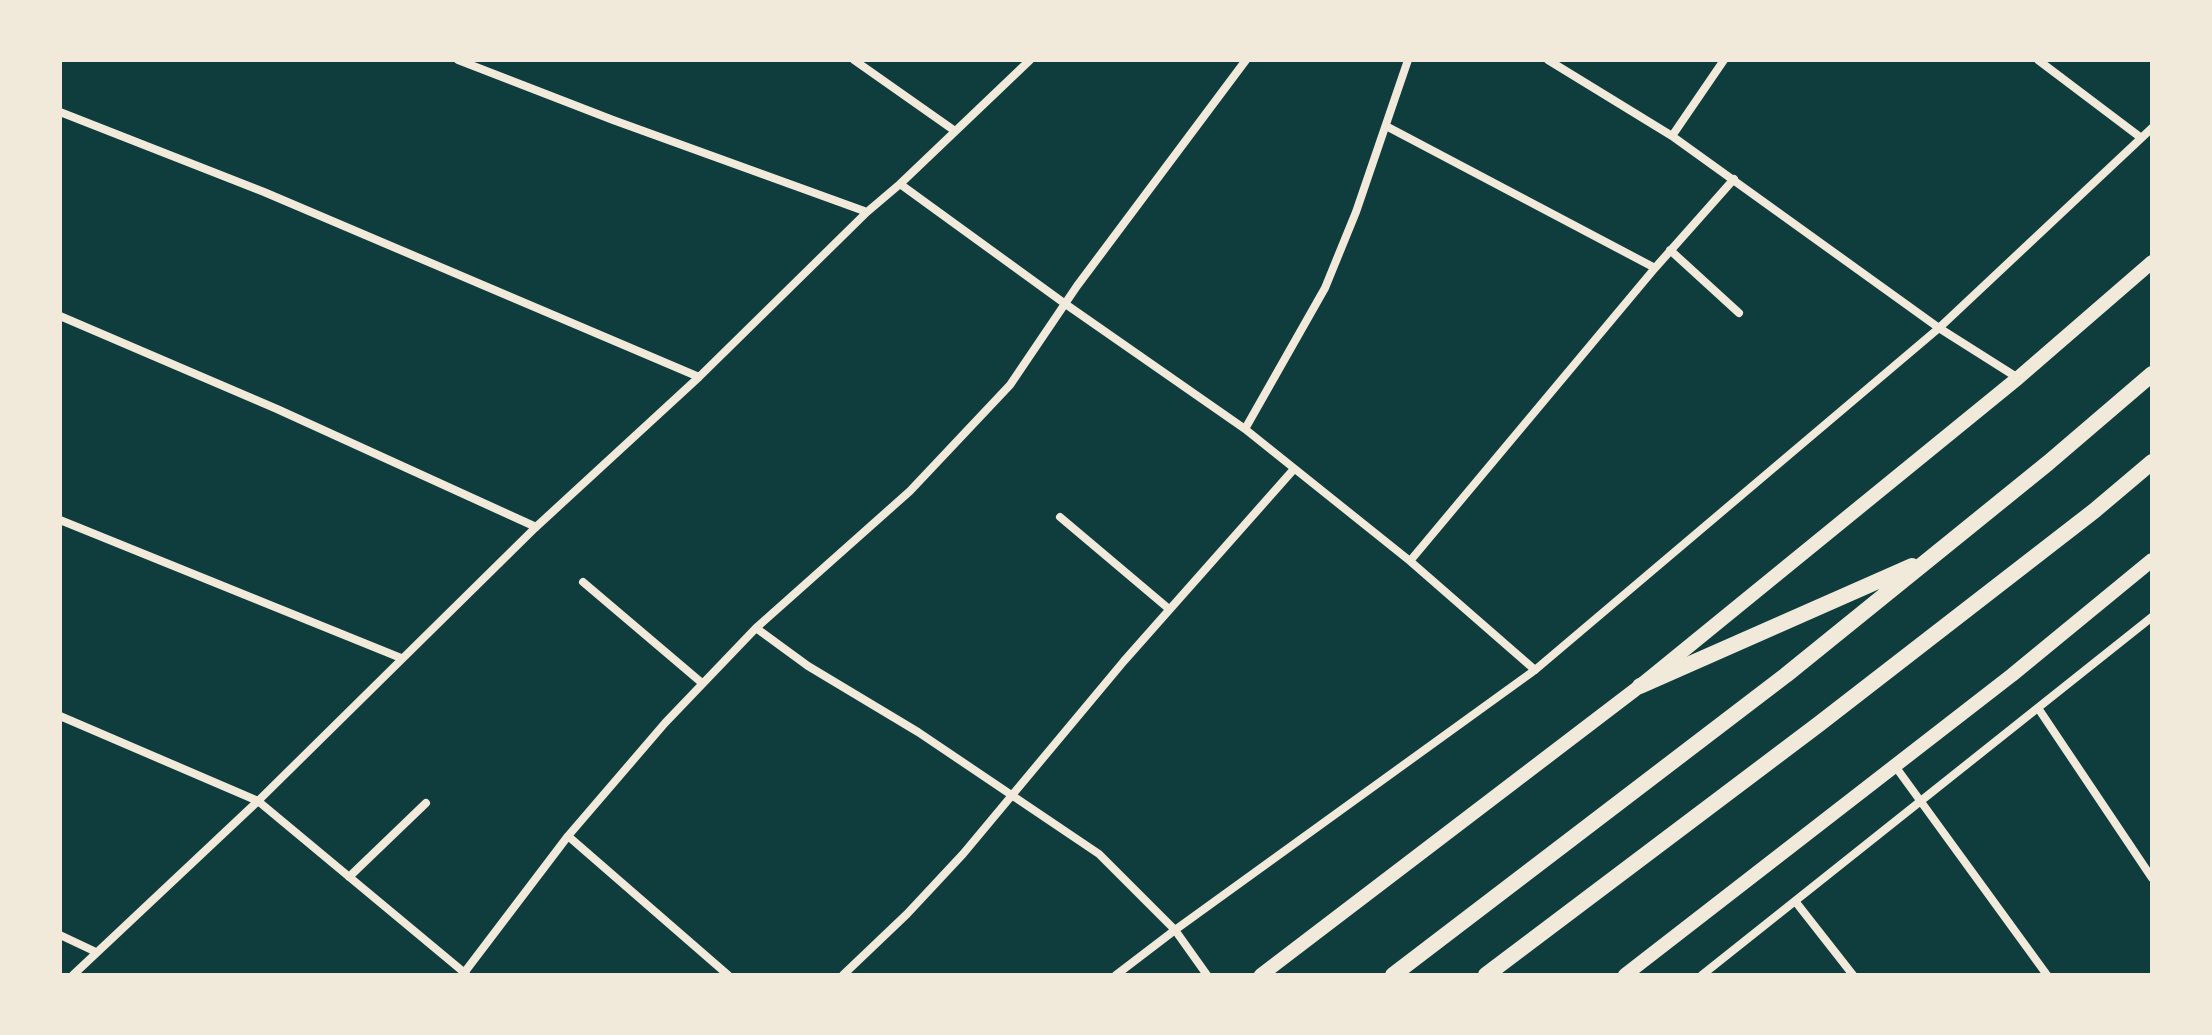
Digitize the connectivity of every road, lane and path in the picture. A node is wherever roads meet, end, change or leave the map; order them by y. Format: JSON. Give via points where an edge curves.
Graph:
{"nodes":[{"id":1,"x":458,"y":60,"type":"edge"},
{"id":2,"x":854,"y":60,"type":"edge"},
{"id":3,"x":1030,"y":60,"type":"edge"},
{"id":4,"x":1408,"y":60,"type":"edge"},
{"id":5,"x":1548,"y":60,"type":"edge"},
{"id":6,"x":1724,"y":60,"type":"edge"},
{"id":7,"x":2038,"y":60,"type":"edge"},
{"id":8,"x":1243,"y":61,"type":"edge"},
{"id":9,"x":60,"y":112,"type":"edge"},
{"id":10,"x":1386,"y":126,"type":"junction"},
{"id":11,"x":2152,"y":128,"type":"edge"},
{"id":12,"x":955,"y":131,"type":"junction"},
{"id":13,"x":1672,"y":136,"type":"junction"},
{"id":14,"x":2140,"y":137,"type":"junction"},
{"id":15,"x":1734,"y":179,"type":"junction"},
{"id":16,"x":900,"y":184,"type":"junction"},
{"id":17,"x":867,"y":212,"type":"junction"},
{"id":18,"x":1670,"y":250,"type":"junction"},
{"id":19,"x":2152,"y":262,"type":"edge"},
{"id":20,"x":1655,"y":268,"type":"junction"},
{"id":21,"x":1064,"y":303,"type":"junction"},
{"id":22,"x":1739,"y":313,"type":"dead end"},
{"id":23,"x":60,"y":316,"type":"edge"},
{"id":24,"x":1939,"y":328,"type":"junction"},
{"id":25,"x":2152,"y":374,"type":"edge"},
{"id":26,"x":699,"y":377,"type":"junction"},
{"id":27,"x":2018,"y":378,"type":"junction"},
{"id":28,"x":1245,"y":429,"type":"junction"},
{"id":29,"x":2152,"y":462,"type":"edge"},
{"id":30,"x":1294,"y":469,"type":"junction"},
{"id":31,"x":1060,"y":517,"type":"dead end"},
{"id":32,"x":60,"y":520,"type":"edge"},
{"id":33,"x":536,"y":527,"type":"junction"},
{"id":34,"x":1932,"y":558,"type":"junction"},
{"id":35,"x":2152,"y":560,"type":"edge"},
{"id":36,"x":1410,"y":561,"type":"junction"},
{"id":37,"x":583,"y":582,"type":"dead end"},
{"id":38,"x":1169,"y":609,"type":"junction"},
{"id":39,"x":2152,"y":617,"type":"edge"},
{"id":40,"x":756,"y":628,"type":"junction"},
{"id":41,"x":401,"y":658,"type":"junction"},
{"id":42,"x":1535,"y":670,"type":"junction"},
{"id":43,"x":702,"y":683,"type":"junction"},
{"id":44,"x":1640,"y":686,"type":"junction"},
{"id":45,"x":2038,"y":708,"type":"junction"},
{"id":46,"x":60,"y":716,"type":"edge"},
{"id":47,"x":1895,"y":766,"type":"junction"},
{"id":48,"x":1012,"y":797,"type":"junction"},
{"id":49,"x":258,"y":801,"type":"junction"},
{"id":50,"x":1920,"y":801,"type":"junction"},
{"id":51,"x":426,"y":803,"type":"dead end"},
{"id":52,"x":568,"y":836,"type":"junction"},
{"id":53,"x":349,"y":877,"type":"junction"},
{"id":54,"x":2152,"y":878,"type":"edge"},
{"id":55,"x":1795,"y":901,"type":"junction"},
{"id":56,"x":1175,"y":930,"type":"junction"},
{"id":57,"x":60,"y":935,"type":"edge"},
{"id":58,"x":96,"y":952,"type":"junction"},
{"id":59,"x":465,"y":974,"type":"edge"},
{"id":60,"x":73,"y":975,"type":"edge"},
{"id":61,"x":728,"y":975,"type":"edge"},
{"id":62,"x":843,"y":975,"type":"edge"},
{"id":63,"x":1116,"y":975,"type":"edge"},
{"id":64,"x":1207,"y":975,"type":"edge"},
{"id":65,"x":1261,"y":975,"type":"edge"},
{"id":66,"x":1393,"y":975,"type":"edge"},
{"id":67,"x":1486,"y":975,"type":"edge"},
{"id":68,"x":1625,"y":975,"type":"edge"},
{"id":69,"x":1702,"y":975,"type":"edge"},
{"id":70,"x":1853,"y":975,"type":"edge"},
{"id":71,"x":2047,"y":975,"type":"edge"}],
"edges":[{"from":1,"to":17,"type":"street"},
{"from":2,"to":12,"type":"street"},
{"from":3,"to":12,"type":"street"},
{"from":4,"to":10,"type":"street"},
{"from":5,"to":13,"type":"street"},
{"from":6,"to":13,"type":"street"},
{"from":7,"to":14,"type":"street"},
{"from":8,"to":21,"type":"street"},
{"from":9,"to":26,"type":"street","via":[[264,192]]},
{"from":10,"to":20,"type":"street"},
{"from":10,"to":28,"type":"street","via":[[1325,288]]},
{"from":11,"to":14,"type":"street"},
{"from":12,"to":16,"type":"street"},
{"from":13,"to":15,"type":"street"},
{"from":14,"to":24,"type":"street"},
{"from":15,"to":18,"type":"street"},
{"from":15,"to":24,"type":"street"},
{"from":16,"to":17,"type":"street"},
{"from":16,"to":21,"type":"street"},
{"from":17,"to":26,"type":"street"},
{"from":18,"to":20,"type":"street"},
{"from":18,"to":22,"type":"street"},
{"from":19,"to":27,"type":"street"},
{"from":20,"to":36,"type":"street"},
{"from":21,"to":28,"type":"street"},
{"from":21,"to":40,"type":"street","via":[[1010,385],[954,448]]},
{"from":23,"to":33,"type":"street"},
{"from":24,"to":27,"type":"street"},
{"from":24,"to":42,"type":"street"},
{"from":25,"to":34,"type":"main road"},
{"from":26,"to":33,"type":"street"},
{"from":27,"to":44,"type":"street"},
{"from":28,"to":30,"type":"street"},
{"from":29,"to":67,"type":"main road","via":[[1819,724]]},
{"from":30,"to":36,"type":"street"},
{"from":30,"to":38,"type":"street"},
{"from":31,"to":38,"type":"street"},
{"from":32,"to":41,"type":"street"},
{"from":33,"to":41,"type":"street"},
{"from":34,"to":44,"type":"main road"},
{"from":34,"to":66,"type":"main road"},
{"from":35,"to":47,"type":"street"},
{"from":36,"to":42,"type":"street"},
{"from":37,"to":43,"type":"street"},
{"from":38,"to":48,"type":"street"},
{"from":39,"to":45,"type":"street"},
{"from":40,"to":43,"type":"street"},
{"from":40,"to":48,"type":"street"},
{"from":41,"to":49,"type":"street"},
{"from":42,"to":56,"type":"street"},
{"from":43,"to":52,"type":"street"},
{"from":44,"to":65,"type":"street"},
{"from":45,"to":50,"type":"street"},
{"from":45,"to":54,"type":"street"},
{"from":46,"to":49,"type":"street"},
{"from":47,"to":50,"type":"street"},
{"from":47,"to":68,"type":"street"},
{"from":48,"to":56,"type":"street","via":[[1099,854]]},
{"from":48,"to":62,"type":"street","via":[[907,914]]},
{"from":49,"to":53,"type":"street"},
{"from":49,"to":58,"type":"street"},
{"from":50,"to":55,"type":"street"},
{"from":50,"to":71,"type":"street"},
{"from":51,"to":53,"type":"street"},
{"from":52,"to":59,"type":"street"},
{"from":52,"to":61,"type":"street"},
{"from":53,"to":59,"type":"street"},
{"from":55,"to":69,"type":"street"},
{"from":55,"to":70,"type":"street"},
{"from":56,"to":63,"type":"street"},
{"from":56,"to":64,"type":"street"},
{"from":57,"to":58,"type":"street"},
{"from":58,"to":60,"type":"street"}]}
